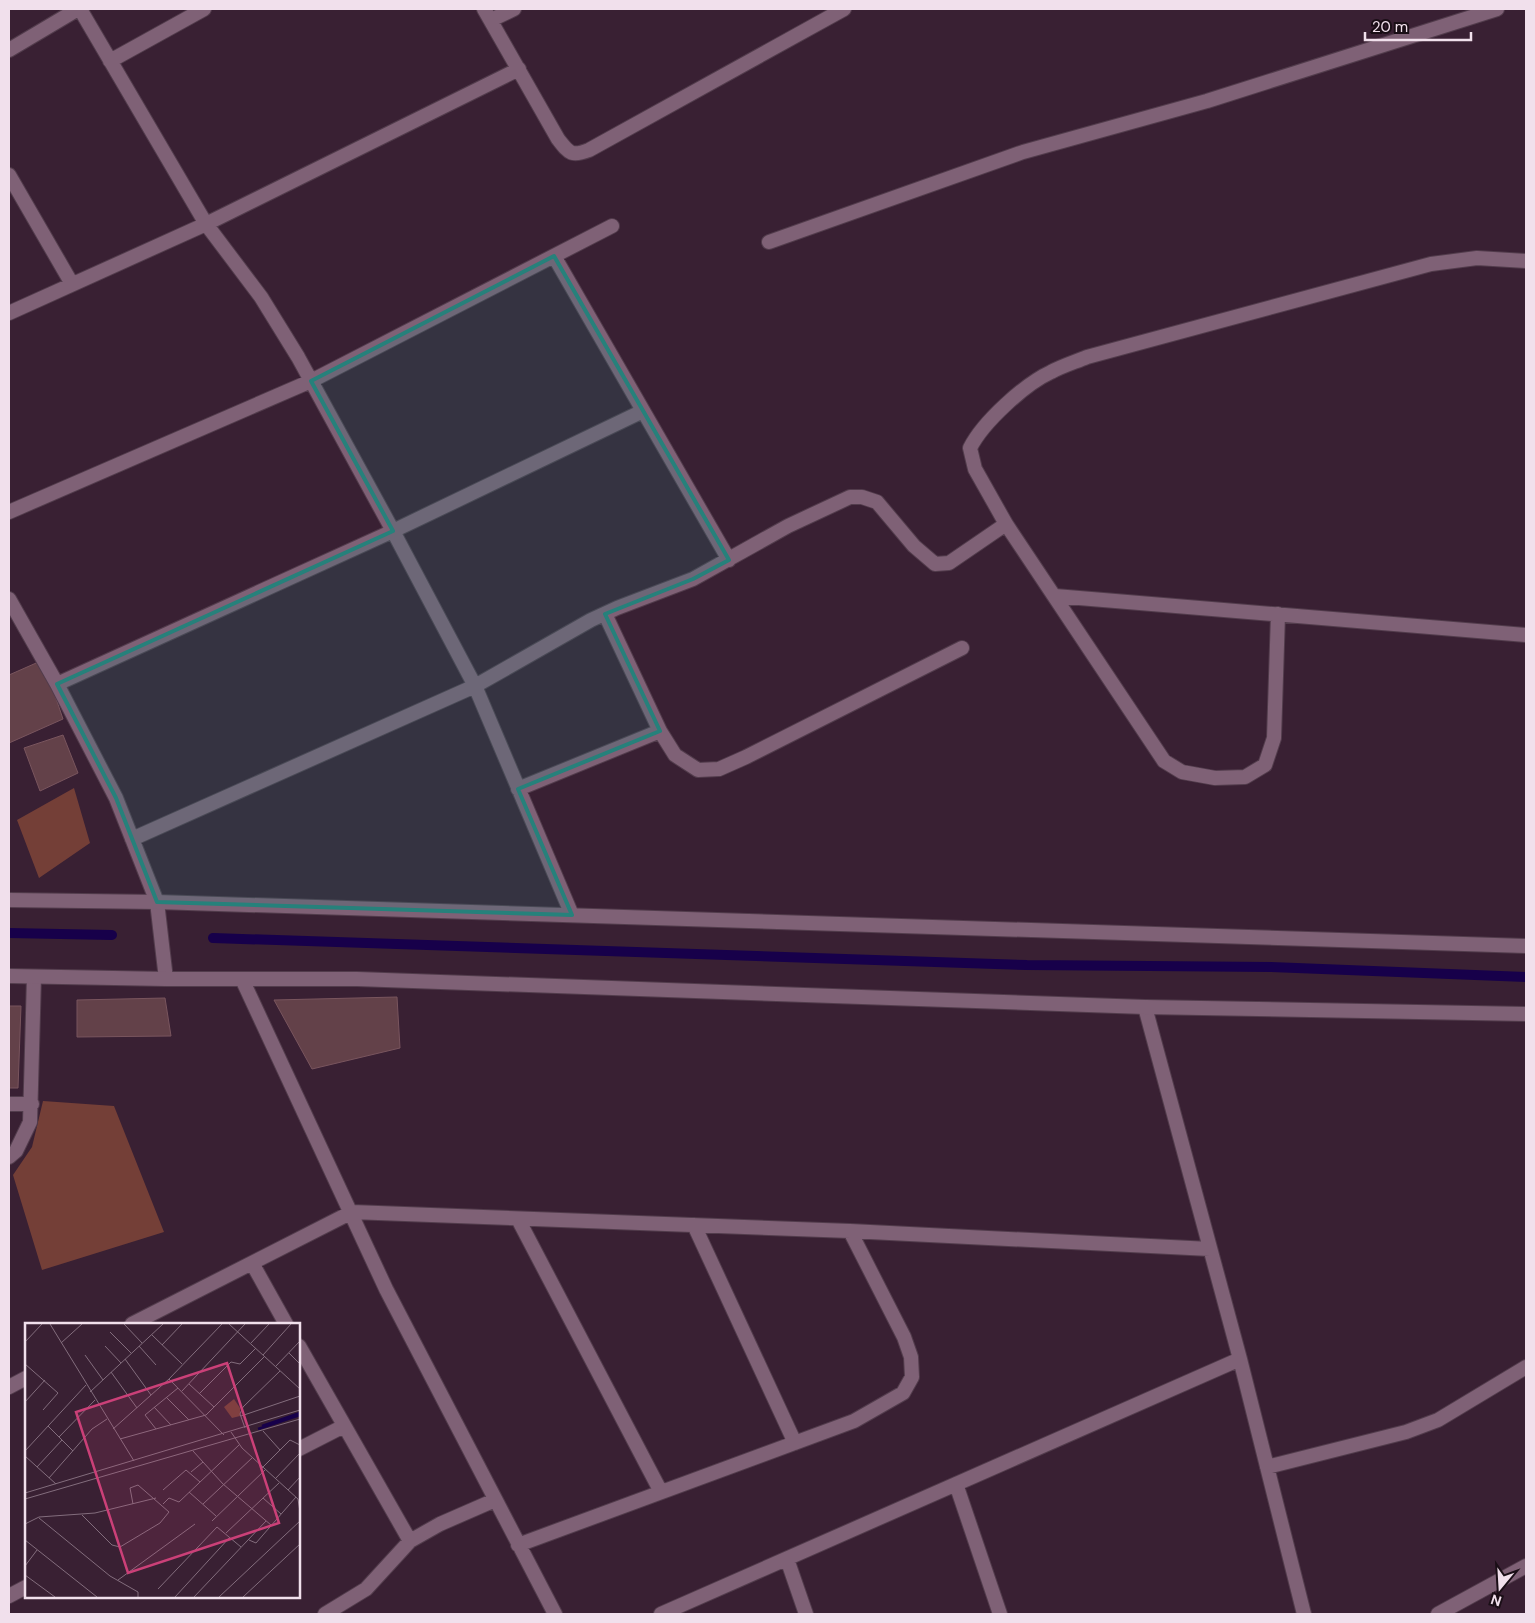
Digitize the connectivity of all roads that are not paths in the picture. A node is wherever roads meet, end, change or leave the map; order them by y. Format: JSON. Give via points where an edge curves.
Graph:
{"nodes":[{"id":1,"x":79,"y":9,"type":"edge"},
{"id":2,"x":204,"y":9,"type":"edge"},
{"id":3,"x":514,"y":9,"type":"edge"},
{"id":4,"x":844,"y":9,"type":"edge"},
{"id":5,"x":1497,"y":9,"type":"edge"},
{"id":6,"x":488,"y":15,"type":"edge"},
{"id":7,"x":9,"y":50,"type":"edge"},
{"id":8,"x":110,"y":61,"type":"junction"},
{"id":9,"x":519,"y":69,"type":"junction"},
{"id":10,"x":9,"y":175,"type":"edge"},
{"id":11,"x":206,"y":224,"type":"junction"},
{"id":12,"x":612,"y":226,"type":"dead end"},
{"id":13,"x":769,"y":242,"type":"dead end"},
{"id":14,"x":554,"y":256,"type":"junction"},
{"id":15,"x":1526,"y":261,"type":"edge"},
{"id":16,"x":72,"y":284,"type":"junction"},
{"id":17,"x":9,"y":313,"type":"edge"},
{"id":18,"x":311,"y":381,"type":"junction"},
{"id":19,"x":643,"y":411,"type":"junction"},
{"id":20,"x":9,"y":512,"type":"edge"},
{"id":21,"x":1006,"y":524,"type":"junction"},
{"id":22,"x":393,"y":531,"type":"junction"},
{"id":23,"x":729,"y":560,"type":"junction"},
{"id":24,"x":1055,"y":596,"type":"junction"},
{"id":25,"x":9,"y":599,"type":"edge"},
{"id":26,"x":605,"y":614,"type":"junction"},
{"id":27,"x":1278,"y":614,"type":"junction"},
{"id":28,"x":1526,"y":635,"type":"edge"},
{"id":29,"x":962,"y":648,"type":"dead end"},
{"id":30,"x":57,"y":684,"type":"junction"},
{"id":31,"x":475,"y":686,"type":"junction"},
{"id":32,"x":660,"y":731,"type":"junction"},
{"id":33,"x":518,"y":789,"type":"junction"},
{"id":34,"x":132,"y":839,"type":"junction"},
{"id":35,"x":9,"y":900,"type":"edge"},
{"id":36,"x":156,"y":902,"type":"junction"},
{"id":37,"x":572,"y":915,"type":"junction"},
{"id":38,"x":1526,"y":946,"type":"edge"},
{"id":39,"x":9,"y":976,"type":"edge"},
{"id":40,"x":34,"y":977,"type":"junction"},
{"id":41,"x":166,"y":979,"type":"junction"},
{"id":42,"x":242,"y":979,"type":"junction"},
{"id":43,"x":1145,"y":1006,"type":"junction"},
{"id":44,"x":1526,"y":1014,"type":"edge"},
{"id":45,"x":9,"y":1104,"type":"edge"},
{"id":46,"x":32,"y":1104,"type":"junction"},
{"id":47,"x":9,"y":1157,"type":"edge"},
{"id":48,"x":352,"y":1212,"type":"junction"},
{"id":49,"x":518,"y":1219,"type":"junction"},
{"id":50,"x":694,"y":1225,"type":"junction"},
{"id":51,"x":850,"y":1231,"type":"junction"},
{"id":52,"x":1210,"y":1249,"type":"junction"},
{"id":53,"x":252,"y":1263,"type":"junction"},
{"id":54,"x":134,"y":1323,"type":"edge"},
{"id":55,"x":285,"y":1323,"type":"edge"},
{"id":56,"x":300,"y":1348,"type":"edge"},
{"id":57,"x":1240,"y":1359,"type":"junction"},
{"id":58,"x":1526,"y":1367,"type":"edge"},
{"id":59,"x":25,"y":1379,"type":"edge"},
{"id":60,"x":9,"y":1387,"type":"edge"},
{"id":61,"x":344,"y":1426,"type":"junction"},
{"id":62,"x":795,"y":1443,"type":"junction"},
{"id":63,"x":300,"y":1448,"type":"edge"},
{"id":64,"x":1267,"y":1467,"type":"junction"},
{"id":65,"x":956,"y":1484,"type":"junction"},
{"id":66,"x":661,"y":1492,"type":"junction"},
{"id":67,"x":495,"y":1500,"type":"junction"},
{"id":68,"x":410,"y":1541,"type":"junction"},
{"id":69,"x":518,"y":1545,"type":"junction"},
{"id":70,"x":787,"y":1559,"type":"junction"},
{"id":71,"x":1526,"y":1566,"type":"edge"},
{"id":72,"x":25,"y":1588,"type":"edge"},
{"id":73,"x":9,"y":1596,"type":"edge"},
{"id":74,"x":325,"y":1614,"type":"edge"},
{"id":75,"x":554,"y":1614,"type":"edge"},
{"id":76,"x":661,"y":1614,"type":"edge"},
{"id":77,"x":806,"y":1614,"type":"edge"},
{"id":78,"x":1000,"y":1614,"type":"edge"},
{"id":79,"x":1304,"y":1614,"type":"edge"},
{"id":80,"x":1438,"y":1614,"type":"edge"}],
"edges":[{"from":1,"to":7,"type":"street"},
{"from":1,"to":8,"type":"street"},
{"from":2,"to":8,"type":"street"},
{"from":3,"to":6,"type":"street"},
{"from":4,"to":9,"type":"street","via":[[577,154],[567,151],[558,139]]},
{"from":5,"to":13,"type":"street","via":[[1208,101],[1023,152]]},
{"from":6,"to":9,"type":"street"},
{"from":8,"to":11,"type":"street"},
{"from":9,"to":11,"type":"street"},
{"from":10,"to":16,"type":"street"},
{"from":11,"to":16,"type":"street"},
{"from":11,"to":18,"type":"street","via":[[261,297]]},
{"from":12,"to":14,"type":"street"},
{"from":14,"to":18,"type":"street"},
{"from":14,"to":19,"type":"street"},
{"from":15,"to":21,"type":"street","via":[[1477,258],[1431,264],[1087,357],[1049,372],[990,419],[970,448],[975,469]]},
{"from":16,"to":17,"type":"street"},
{"from":18,"to":20,"type":"street"},
{"from":18,"to":22,"type":"street"},
{"from":19,"to":22,"type":"street"},
{"from":19,"to":23,"type":"street"},
{"from":21,"to":23,"type":"street","via":[[955,560],[936,564],[914,546],[877,502],[850,497],[788,526]]},
{"from":21,"to":24,"type":"street"},
{"from":22,"to":30,"type":"street"},
{"from":22,"to":31,"type":"street"},
{"from":23,"to":26,"type":"street","via":[[692,579]]},
{"from":24,"to":27,"type":"street"},
{"from":24,"to":27,"type":"street","via":[[1164,761],[1182,772],[1215,778],[1244,777],[1265,765],[1274,738]]},
{"from":25,"to":30,"type":"street"},
{"from":26,"to":31,"type":"street"},
{"from":26,"to":32,"type":"street"},
{"from":27,"to":28,"type":"street"},
{"from":29,"to":32,"type":"street","via":[[719,769],[698,770],[675,755]]},
{"from":30,"to":34,"type":"street","via":[[116,798]]},
{"from":31,"to":33,"type":"street"},
{"from":31,"to":34,"type":"street"},
{"from":32,"to":33,"type":"street"},
{"from":33,"to":37,"type":"street"},
{"from":34,"to":36,"type":"street"},
{"from":35,"to":36,"type":"street"},
{"from":36,"to":37,"type":"street"},
{"from":36,"to":41,"type":"street"},
{"from":37,"to":38,"type":"street"},
{"from":39,"to":40,"type":"street"},
{"from":40,"to":41,"type":"street"},
{"from":40,"to":46,"type":"street"},
{"from":41,"to":42,"type":"street"},
{"from":42,"to":43,"type":"street","via":[[357,979]]},
{"from":42,"to":48,"type":"street"},
{"from":43,"to":44,"type":"street"},
{"from":43,"to":52,"type":"street"},
{"from":45,"to":46,"type":"street"},
{"from":46,"to":47,"type":"street","via":[[30,1122]]},
{"from":48,"to":49,"type":"street"},
{"from":48,"to":53,"type":"street"},
{"from":48,"to":67,"type":"street","via":[[386,1289]]},
{"from":49,"to":50,"type":"street"},
{"from":49,"to":66,"type":"street"},
{"from":50,"to":51,"type":"street"},
{"from":50,"to":62,"type":"street"},
{"from":51,"to":52,"type":"street"},
{"from":51,"to":62,"type":"street","via":[[904,1337],[911,1357],[912,1377],[903,1393],[879,1407]]},
{"from":52,"to":57,"type":"street"},
{"from":53,"to":54,"type":"street"},
{"from":53,"to":55,"type":"street"},
{"from":56,"to":61,"type":"street"},
{"from":57,"to":64,"type":"street"},
{"from":57,"to":65,"type":"street"},
{"from":58,"to":64,"type":"street","via":[[1438,1420],[1406,1432]]},
{"from":59,"to":60,"type":"street"},
{"from":61,"to":63,"type":"street"},
{"from":61,"to":68,"type":"street"},
{"from":62,"to":66,"type":"street"},
{"from":64,"to":79,"type":"street"},
{"from":65,"to":70,"type":"street"},
{"from":65,"to":78,"type":"street"},
{"from":66,"to":69,"type":"street"},
{"from":67,"to":68,"type":"street"},
{"from":67,"to":69,"type":"street"},
{"from":68,"to":74,"type":"street","via":[[366,1589]]},
{"from":69,"to":75,"type":"street"},
{"from":70,"to":76,"type":"street"},
{"from":70,"to":77,"type":"street"},
{"from":71,"to":80,"type":"street"},
{"from":72,"to":73,"type":"street"}]}
